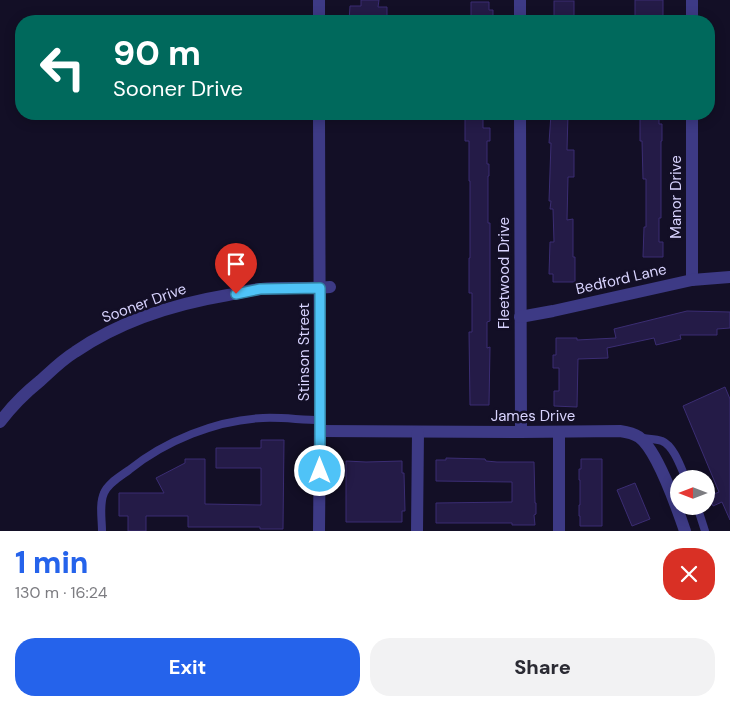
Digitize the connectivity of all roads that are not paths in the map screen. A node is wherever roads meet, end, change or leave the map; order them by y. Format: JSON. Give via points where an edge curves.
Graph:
{"nodes":[{"id":1,"x":319,"y":0,"type":"edge"},
{"id":2,"x":520,"y":0,"type":"edge"},
{"id":3,"x":692,"y":0,"type":"edge"},
{"id":4,"x":319,"y":15,"type":"edge"},
{"id":5,"x":520,"y":15,"type":"edge"},
{"id":6,"x":692,"y":15,"type":"edge"},
{"id":7,"x":319,"y":120,"type":"edge"},
{"id":8,"x":520,"y":120,"type":"edge"},
{"id":9,"x":692,"y":120,"type":"edge"},
{"id":10,"x":730,"y":277,"type":"edge"},
{"id":11,"x":692,"y":280,"type":"junction"},
{"id":12,"x":325,"y":288,"type":"junction"},
{"id":13,"x":520,"y":317,"type":"junction"},
{"id":14,"x":0,"y":422,"type":"edge"},
{"id":15,"x":320,"y":426,"type":"junction"},
{"id":16,"x":418,"y":432,"type":"junction"},
{"id":17,"x":521,"y":432,"type":"junction"},
{"id":18,"x":559,"y":432,"type":"junction"},
{"id":19,"x":640,"y":438,"type":"junction"},
{"id":20,"x":682,"y":470,"type":"edge"},
{"id":21,"x":700,"y":515,"type":"edge"},
{"id":22,"x":102,"y":531,"type":"edge"},
{"id":23,"x":320,"y":531,"type":"edge"},
{"id":24,"x":417,"y":531,"type":"edge"},
{"id":25,"x":559,"y":531,"type":"edge"},
{"id":26,"x":685,"y":531,"type":"edge"},
{"id":27,"x":705,"y":531,"type":"edge"}],
"edges":[{"from":1,"to":4,"type":"street"},
{"from":2,"to":5,"type":"street"},
{"from":3,"to":6,"type":"street"},
{"from":7,"to":12,"type":"street","name":"Stinson Street"},
{"from":8,"to":13,"type":"street","name":"Fleetwood Drive"},
{"from":9,"to":11,"type":"street","name":"Manor Drive"},
{"from":10,"to":11,"type":"street","name":"Bedford Lane"},
{"from":11,"to":13,"type":"street","name":"Bedford Lane"},
{"from":12,"to":14,"type":"street","name":"Sooner Drive","via":[[260,289],[216,297],[161,311],[112,330],[52,369]]},
{"from":12,"to":15,"type":"street","name":"Stinson Street"},
{"from":13,"to":17,"type":"street","name":"Fleetwood Drive"},
{"from":15,"to":16,"type":"street","name":"James Drive"},
{"from":15,"to":22,"type":"lane","via":[[263,418],[224,423],[168,444],[106,488],[101,502]]},
{"from":15,"to":23,"type":"street","name":"Stinson Street"},
{"from":16,"to":17,"type":"street","name":"James Drive"},
{"from":16,"to":24,"type":"street"},
{"from":17,"to":18,"type":"street","name":"James Drive"},
{"from":18,"to":19,"type":"street","name":"James Drive","via":[[620,431]]},
{"from":18,"to":25,"type":"street"},
{"from":19,"to":20,"type":"lane","via":[[666,443]]},
{"from":19,"to":26,"type":"street","via":[[668,485]]},
{"from":21,"to":27,"type":"lane"}]}
